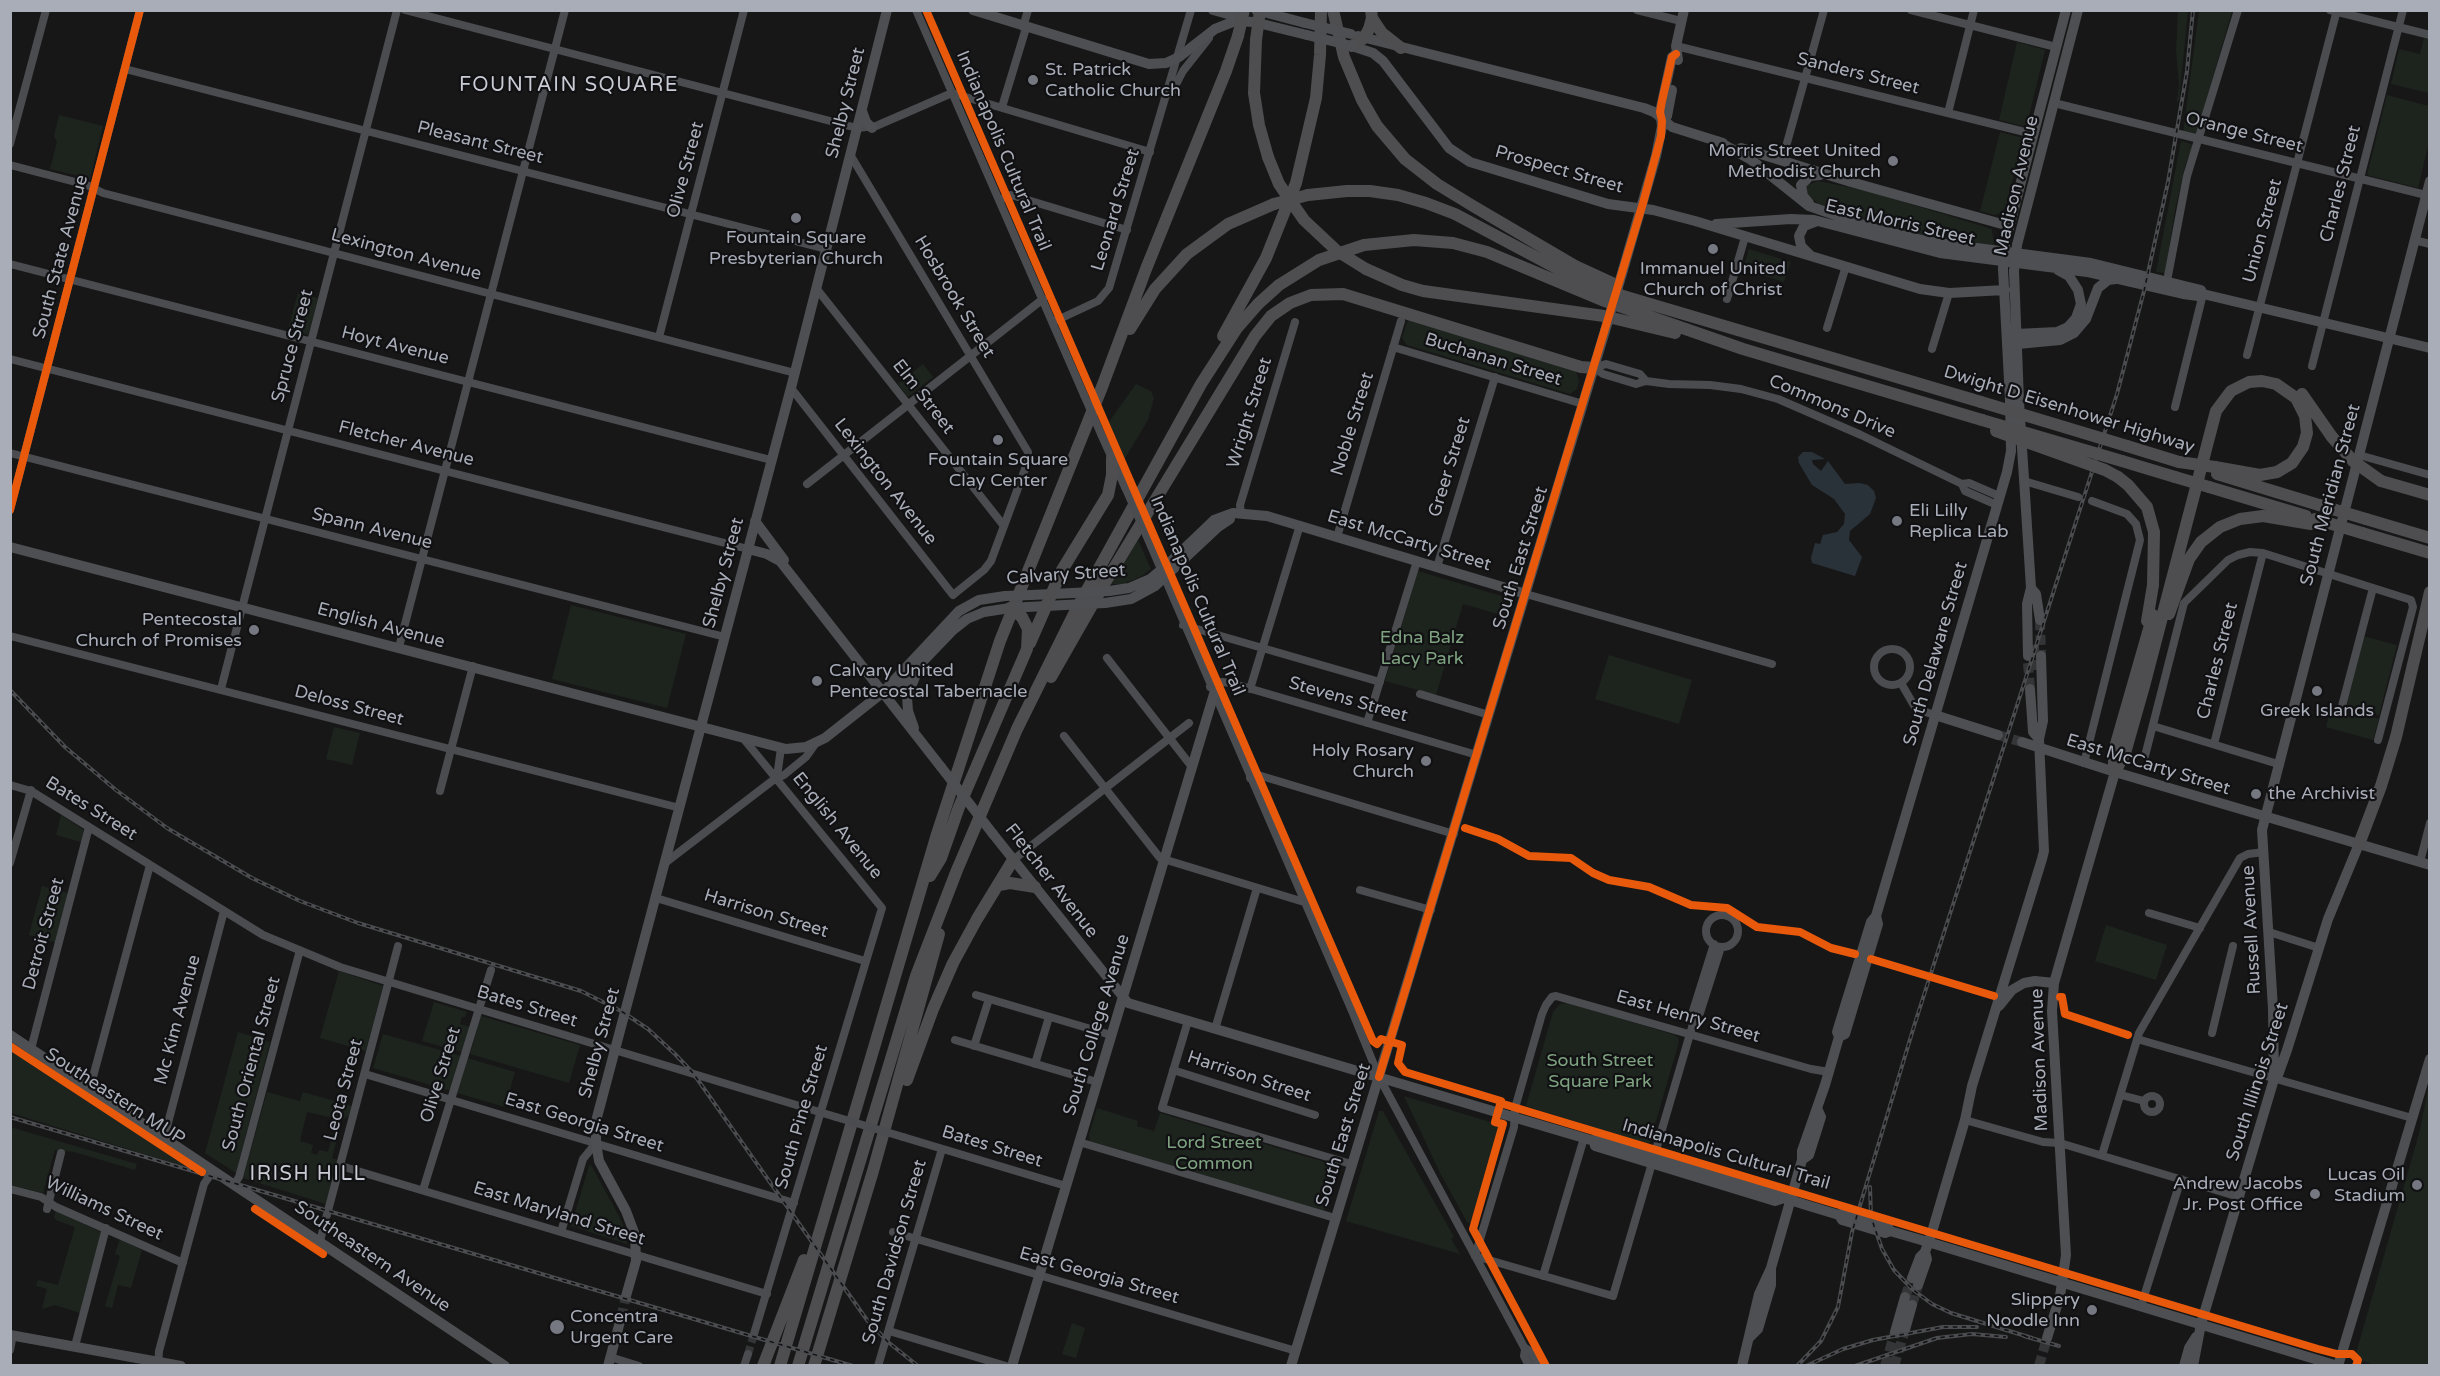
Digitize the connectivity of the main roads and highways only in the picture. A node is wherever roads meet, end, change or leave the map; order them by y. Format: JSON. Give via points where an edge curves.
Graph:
{"nodes":[{"id":1,"x":886,"y":10,"type":"edge"},
{"id":2,"x":973,"y":10,"type":"edge"},
{"id":3,"x":1213,"y":10,"type":"edge"},
{"id":4,"x":1244,"y":10,"type":"edge"},
{"id":5,"x":1321,"y":10,"type":"edge"},
{"id":6,"x":1333,"y":10,"type":"edge"},
{"id":7,"x":2066,"y":10,"type":"edge"},
{"id":8,"x":2078,"y":10,"type":"edge"},
{"id":9,"x":1257,"y":14,"type":"edge"},
{"id":10,"x":1371,"y":14,"type":"edge"},
{"id":11,"x":1683,"y":16,"type":"edge"},
{"id":12,"x":1356,"y":39,"type":"junction"},
{"id":13,"x":1401,"y":48,"type":"junction"},
{"id":14,"x":862,"y":108,"type":"junction"},
{"id":15,"x":1662,"y":121,"type":"junction"},
{"id":16,"x":872,"y":128,"type":"road end"},
{"id":17,"x":1717,"y":141,"type":"junction"},
{"id":18,"x":1825,"y":174,"type":"junction"},
{"id":19,"x":2430,"y":181,"type":"edge"},
{"id":20,"x":1641,"y":208,"type":"junction"},
{"id":21,"x":1830,"y":215,"type":"junction"},
{"id":22,"x":1695,"y":221,"type":"junction"},
{"id":23,"x":1820,"y":222,"type":"junction"},
{"id":24,"x":2008,"y":226,"type":"junction"},
{"id":25,"x":1810,"y":255,"type":"junction"},
{"id":26,"x":2044,"y":266,"type":"junction"},
{"id":27,"x":2009,"y":270,"type":"junction"},
{"id":28,"x":2118,"y":278,"type":"junction"},
{"id":29,"x":2005,"y":290,"type":"junction"},
{"id":30,"x":2203,"y":294,"type":"junction"},
{"id":31,"x":1697,"y":318,"type":"junction"},
{"id":32,"x":2017,"y":339,"type":"junction"},
{"id":33,"x":2387,"y":339,"type":"junction"},
{"id":34,"x":2430,"y":348,"type":"edge"},
{"id":35,"x":1743,"y":350,"type":"junction"},
{"id":36,"x":1593,"y":368,"type":"junction"},
{"id":37,"x":1201,"y":384,"type":"junction"},
{"id":38,"x":1102,"y":387,"type":"junction"},
{"id":39,"x":2010,"y":399,"type":"joint"},
{"id":40,"x":1983,"y":423,"type":"junction"},
{"id":41,"x":1112,"y":458,"type":"road end"},
{"id":42,"x":2214,"y":470,"type":"junction"},
{"id":43,"x":2430,"y":495,"type":"edge"},
{"id":44,"x":1241,"y":514,"type":"joint"},
{"id":45,"x":755,"y":521,"type":"junction"},
{"id":46,"x":2313,"y":522,"type":"junction"},
{"id":47,"x":2430,"y":538,"type":"edge"},
{"id":48,"x":10,"y":547,"type":"edge"},
{"id":49,"x":748,"y":549,"type":"junction"},
{"id":50,"x":2428,"y":556,"type":"edge"},
{"id":51,"x":788,"y":572,"type":"junction"},
{"id":52,"x":1162,"y":575,"type":"junction"},
{"id":53,"x":2430,"y":592,"type":"edge"},
{"id":54,"x":1052,"y":593,"type":"junction"},
{"id":55,"x":2030,"y":593,"type":"junction"},
{"id":56,"x":1526,"y":594,"type":"junction"},
{"id":57,"x":1005,"y":604,"type":"junction"},
{"id":58,"x":1047,"y":606,"type":"junction"},
{"id":59,"x":1024,"y":612,"type":"junction"},
{"id":60,"x":2040,"y":620,"type":"tunnel mouth"},
{"id":61,"x":2034,"y":638,"type":"tunnel mouth"},
{"id":62,"x":1027,"y":649,"type":"junction"},
{"id":63,"x":2141,"y":654,"type":"junction"},
{"id":64,"x":2028,"y":656,"type":"tunnel mouth"},
{"id":65,"x":2041,"y":656,"type":"tunnel mouth"},
{"id":66,"x":921,"y":664,"type":"junction"},
{"id":67,"x":2036,"y":672,"type":"tunnel mouth"},
{"id":68,"x":2144,"y":686,"type":"junction"},
{"id":69,"x":2030,"y":689,"type":"tunnel mouth"},
{"id":70,"x":1212,"y":690,"type":"road end"},
{"id":71,"x":882,"y":693,"type":"junction"},
{"id":72,"x":1935,"y":715,"type":"junction"},
{"id":73,"x":702,"y":726,"type":"junction"},
{"id":74,"x":2041,"y":727,"type":"junction"},
{"id":75,"x":1998,"y":735,"type":"tunnel mouth"},
{"id":76,"x":918,"y":736,"type":"junction"},
{"id":77,"x":2022,"y":742,"type":"tunnel mouth"},
{"id":78,"x":2039,"y":744,"type":"junction"},
{"id":79,"x":780,"y":748,"type":"joint"},
{"id":80,"x":2115,"y":772,"type":"junction"},
{"id":81,"x":988,"y":795,"type":"junction"},
{"id":82,"x":2265,"y":817,"type":"junction"},
{"id":83,"x":2359,"y":844,"type":"junction"},
{"id":84,"x":1013,"y":860,"type":"junction"},
{"id":85,"x":2425,"y":864,"type":"edge"},
{"id":86,"x":957,"y":870,"type":"junction"},
{"id":87,"x":999,"y":885,"type":"junction"},
{"id":88,"x":1035,"y":887,"type":"junction"},
{"id":89,"x":923,"y":888,"type":"junction"},
{"id":90,"x":2054,"y":982,"type":"junction"},
{"id":91,"x":1123,"y":998,"type":"junction"},
{"id":92,"x":1995,"y":1010,"type":"junction"},
{"id":93,"x":10,"y":1035,"type":"edge"},
{"id":94,"x":2430,"y":1059,"type":"edge"},
{"id":95,"x":1379,"y":1077,"type":"junction"},
{"id":96,"x":2274,"y":1078,"type":"junction"},
{"id":97,"x":873,"y":1171,"type":"junction"},
{"id":98,"x":1787,"y":1199,"type":"junction"},
{"id":99,"x":825,"y":1213,"type":"junction"},
{"id":100,"x":1927,"y":1247,"type":"junction"},
{"id":101,"x":1915,"y":1282,"type":"tunnel mouth"},
{"id":102,"x":2063,"y":1282,"type":"junction"},
{"id":103,"x":626,"y":1296,"type":"tunnel mouth"},
{"id":104,"x":1909,"y":1301,"type":"tunnel mouth"},
{"id":105,"x":621,"y":1317,"type":"tunnel mouth"},
{"id":106,"x":2199,"y":1329,"type":"junction"},
{"id":107,"x":1900,"y":1331,"type":"tunnel mouth"},
{"id":108,"x":12,"y":1335,"type":"edge"},
{"id":109,"x":2048,"y":1338,"type":"tunnel mouth"},
{"id":110,"x":609,"y":1361,"type":"edge"},
{"id":111,"x":158,"y":1363,"type":"edge"},
{"id":112,"x":1741,"y":1364,"type":"edge"},
{"id":113,"x":181,"y":1365,"type":"edge"},
{"id":114,"x":505,"y":1365,"type":"edge"},
{"id":115,"x":763,"y":1365,"type":"edge"},
{"id":116,"x":780,"y":1365,"type":"edge"},
{"id":117,"x":798,"y":1365,"type":"edge"},
{"id":118,"x":816,"y":1365,"type":"edge"},
{"id":119,"x":1012,"y":1365,"type":"edge"},
{"id":120,"x":1292,"y":1365,"type":"edge"},
{"id":121,"x":2184,"y":1365,"type":"edge"},
{"id":122,"x":2193,"y":1365,"type":"edge"},
{"id":123,"x":2338,"y":1365,"type":"edge"}],
"edges":[{"from":1,"to":14,"type":"main road","name":"Shelby Street"},
{"from":2,"to":9,"type":"main road","name":"Prospect Street","via":[[1137,62],[1158,64],[1176,59],[1230,21]]},
{"from":3,"to":9,"type":"main road","name":"Prospect Street"},
{"from":4,"to":38,"type":"highway","bridge":true,"via":[[1230,61]]},
{"from":5,"to":37,"type":"highway","via":[[1314,109],[1293,195],[1266,258]]},
{"from":6,"to":31,"type":"highway","via":[[1344,57],[1364,105],[1387,140],[1413,166],[1449,192],[1575,266]]},
{"from":7,"to":24,"type":"main road","name":"Madison Avenue"},
{"from":8,"to":27,"type":"main road","name":"Madison Avenue","bridge":true},
{"from":9,"to":12,"type":"main road","name":"East Morris Street","bridge":true,"via":[[1305,23]]},
{"from":9,"to":12,"type":"main road","name":"Prospect Street","bridge":true,"via":[[1307,35]]},
{"from":9,"to":35,"type":"highway","bridge":true,"via":[[1254,93],[1268,157],[1279,184],[1304,220],[1337,251],[1366,269],[1423,291],[1604,316]]},
{"from":10,"to":12,"type":"highway","via":[[1369,29]]},
{"from":10,"to":13,"type":"highway","via":[[1384,36]]},
{"from":11,"to":15,"type":"main road","name":"South East Street","via":[[1667,116]]},
{"from":12,"to":13,"type":"main road","name":"East Morris Street"},
{"from":12,"to":20,"type":"main road","name":"Prospect Street","via":[[1383,61],[1443,141],[1461,158],[1608,204]]},
{"from":13,"to":15,"type":"main road","name":"East Morris Street","via":[[1644,108]]},
{"from":14,"to":16,"type":"main road"},
{"from":14,"to":45,"type":"main road","name":"Shelby Street"},
{"from":15,"to":17,"type":"main road","name":"East Morris Street"},
{"from":15,"to":20,"type":"main road","name":"South East Street"},
{"from":17,"to":18,"type":"main road","name":"East Morris Street"},
{"from":17,"to":21,"type":"main road","name":"East Morris Street","via":[[1750,159],[1809,207]]},
{"from":18,"to":21,"type":"main road","via":[[1810,176],[1800,189],[1811,204]]},
{"from":18,"to":24,"type":"main road","name":"East Morris Street"},
{"from":19,"to":33,"type":"main road","name":"South Meridian Street"},
{"from":20,"to":22,"type":"main road","name":"Prospect Street"},
{"from":20,"to":36,"type":"main road","name":"South East Street","bridge":true},
{"from":21,"to":30,"type":"main road","name":"East Morris Street","via":[[1919,240],[2091,263],[2201,290]]},
{"from":22,"to":23,"type":"main road","name":"East Morris Street","via":[[1726,225],[1791,219]]},
{"from":22,"to":25,"type":"main road","name":"Prospect Street"},
{"from":23,"to":25,"type":"main road","via":[[1806,225],[1800,233],[1801,246]]},
{"from":23,"to":26,"type":"main road","name":"East Morris Street","via":[[1940,253]]},
{"from":24,"to":27,"type":"main road","name":"Madison Avenue","bridge":true,"via":[[2005,243]]},
{"from":25,"to":29,"type":"main road","name":"Prospect Street","via":[[1920,289],[1948,293]]},
{"from":26,"to":28,"type":"main road","name":"East Morris Street"},
{"from":26,"to":32,"type":"main road","via":[[2064,273],[2074,282],[2080,298],[2079,313],[2070,325],[2057,332]]},
{"from":27,"to":29,"type":"main road","name":"Madison Avenue"},
{"from":27,"to":32,"type":"main road","name":"Madison Avenue"},
{"from":28,"to":30,"type":"main road","name":"East Morris Street"},
{"from":28,"to":32,"type":"main road","via":[[2100,284],[2084,323],[2071,335],[2060,340]]},
{"from":29,"to":39,"type":"main road","name":"Madison Avenue"},
{"from":30,"to":33,"type":"main road","name":"East Morris Street"},
{"from":31,"to":38,"type":"highway","bridge":true,"via":[[1581,279],[1426,203],[1370,192],[1308,195],[1248,214],[1218,230],[1187,254],[1140,311]]},
{"from":31,"to":42,"type":"highway","name":"Dwight D Eisenhower Highway","bridge":true},
{"from":32,"to":55,"type":"main road","name":"Madison Avenue"},
{"from":33,"to":34,"type":"main road","name":"East Morris Street"},
{"from":33,"to":82,"type":"main road","name":"South Meridian Street"},
{"from":35,"to":37,"type":"highway","via":[[1602,300],[1478,249],[1438,241],[1400,240],[1350,249],[1287,279],[1241,323]]},
{"from":35,"to":40,"type":"highway","name":"Dwight D Eisenhower Highway"},
{"from":36,"to":56,"type":"main road","name":"South East Street"},
{"from":36,"to":81,"type":"highway","via":[[1343,294],[1308,296],[1280,309],[1255,336],[1103,586]]},
{"from":37,"to":81,"type":"highway","via":[[1076,610]]},
{"from":38,"to":89,"type":"highway","via":[[1000,641]]},
{"from":39,"to":72,"type":"main road","name":"South Delaware Street","via":[[2011,451],[2007,472]]},
{"from":40,"to":46,"type":"highway","name":"Dwight D Eisenhower Highway","bridge":true,"via":[[2209,487]]},
{"from":40,"to":63,"type":"highway","bridge":true,"via":[[2105,470],[2128,485],[2147,507],[2154,532],[2152,592]]},
{"from":41,"to":54,"type":"highway","via":[[1108,495]]},
{"from":42,"to":47,"type":"highway","name":"Dwight D Eisenhower Highway","bridge":true},
{"from":42,"to":68,"type":"highway","via":[[2260,475],[2289,464],[2301,452],[2307,433],[2305,416],[2296,398],[2281,386],[2258,381],[2238,386],[2218,406]]},
{"from":43,"to":63,"type":"highway","bridge":true,"via":[[2381,481],[2353,461],[2300,392],[2287,381],[2260,374],[2244,376],[2229,384],[2207,414]]},
{"from":44,"to":52,"type":"main road","name":"Calvary Street","via":[[1218,526]]},
{"from":44,"to":56,"type":"main road","name":"East McCarty Street","via":[[1260,514],[1300,525]]},
{"from":45,"to":49,"type":"main road","name":"Shelby Street"},
{"from":45,"to":51,"type":"main road","name":"Fletcher Avenue","via":[[782,557]]},
{"from":46,"to":50,"type":"highway","bridge":true,"via":[[2362,533]]},
{"from":46,"to":68,"type":"highway","via":[[2251,516],[2220,527],[2201,542],[2185,567]]},
{"from":48,"to":73,"type":"main road","name":"English Avenue"},
{"from":49,"to":51,"type":"main road","name":"Fletcher Avenue","via":[[773,556]]},
{"from":49,"to":73,"type":"main road","name":"Shelby Street"},
{"from":51,"to":71,"type":"main road","name":"Fletcher Avenue"},
{"from":52,"to":54,"type":"main road","name":"Calvary Street","bridge":true,"via":[[1109,591]]},
{"from":52,"to":58,"type":"main road","name":"Calvary Street","bridge":true,"via":[[1134,598]]},
{"from":53,"to":83,"type":"highway","via":[[2396,737]]},
{"from":54,"to":57,"type":"main road","name":"Calvary Street","bridge":true},
{"from":54,"to":58,"type":"highway"},
{"from":55,"to":60,"type":"main road","name":"Madison Avenue","via":[[2036,594]]},
{"from":55,"to":61,"type":"main road","name":"Madison Avenue"},
{"from":55,"to":64,"type":"main road","name":"Madison Avenue"},
{"from":56,"to":95,"type":"main road","name":"South East Street"},
{"from":57,"to":59,"type":"highway","bridge":true},
{"from":57,"to":66,"type":"main road","name":"Calvary Street","via":[[963,622]]},
{"from":57,"to":71,"type":"main road","name":"Calvary Street","via":[[979,600],[958,611]]},
{"from":58,"to":59,"type":"main road","name":"Calvary Street"},
{"from":58,"to":62,"type":"highway"},
{"from":59,"to":62,"type":"highway"},
{"from":62,"to":89,"type":"highway","via":[[941,858]]},
{"from":63,"to":80,"type":"highway","via":[[2114,751]]},
{"from":65,"to":74,"type":"main road"},
{"from":66,"to":71,"type":"main road","name":"Calvary Street"},
{"from":66,"to":76,"type":"main road","via":[[907,697]]},
{"from":67,"to":74,"type":"main road"},
{"from":68,"to":80,"type":"highway","via":[[2125,753]]},
{"from":69,"to":78,"type":"main road","via":[[2033,732]]},
{"from":70,"to":91,"type":"main road","name":"South College Avenue"},
{"from":71,"to":76,"type":"main road","name":"Fletcher Avenue"},
{"from":71,"to":79,"type":"main road","name":"Calvary Street","via":[[816,743]]},
{"from":72,"to":75,"type":"main road"},
{"from":72,"to":98,"type":"main road","name":"South Delaware Street","via":[[1837,1032],[1829,1072]]},
{"from":73,"to":79,"type":"main road","name":"English Avenue"},
{"from":73,"to":103,"type":"main road","name":"Shelby Street","via":[[596,1121],[601,1166],[632,1225],[636,1255]]},
{"from":74,"to":78,"type":"main road"},
{"from":76,"to":84,"type":"main road","name":"Fletcher Avenue","bridge":true},
{"from":77,"to":78,"type":"main road","name":"East McCarty Street"},
{"from":78,"to":80,"type":"main road","name":"East McCarty Street"},
{"from":78,"to":92,"type":"main road","via":[[2044,851]]},
{"from":80,"to":82,"type":"main road","name":"East McCarty Street"},
{"from":80,"to":90,"type":"main road","name":"Madison Avenue"},
{"from":81,"to":86,"type":"highway"},
{"from":82,"to":83,"type":"main road","name":"East McCarty Street"},
{"from":82,"to":96,"type":"main road","name":"Russell Avenue","via":[[2262,830]]},
{"from":83,"to":85,"type":"main road","name":"East McCarty Street"},
{"from":83,"to":96,"type":"main road","name":"South Illinois Street","via":[[2319,948],[2278,1076]]},
{"from":84,"to":87,"type":"highway"},
{"from":84,"to":88,"type":"main road","name":"Fletcher Avenue"},
{"from":86,"to":97,"type":"highway"},
{"from":86,"to":117,"type":"highway","via":[[911,992]]},
{"from":87,"to":88,"type":"highway"},
{"from":87,"to":97,"type":"highway","via":[[965,940],[939,994]]},
{"from":88,"to":91,"type":"main road","name":"Fletcher Avenue"},
{"from":89,"to":99,"type":"highway"},
{"from":90,"to":92,"type":"main road","via":[[2024,983],[2012,990]]},
{"from":90,"to":102,"type":"main road","name":"Madison Avenue","via":[[2052,1011],[2067,1249]]},
{"from":91,"to":95,"type":"main road","name":"Fletcher Avenue","via":[[1128,1003]]},
{"from":91,"to":119,"type":"main road","name":"South College Avenue"},
{"from":92,"to":100,"type":"main road"},
{"from":93,"to":114,"type":"main road","name":"Southeastern Avenue"},
{"from":94,"to":123,"type":"main road"},
{"from":95,"to":98,"type":"main road","name":"Fletcher Avenue","via":[[1589,1139],[1595,1146],[1778,1193]]},
{"from":95,"to":120,"type":"main road","name":"South East Street"},
{"from":96,"to":106,"type":"main road","name":"South Illinois Street"},
{"from":97,"to":118,"type":"highway"},
{"from":98,"to":100,"type":"main road","name":"Fletcher Avenue","via":[[1887,1225],[1890,1231]]},
{"from":98,"to":112,"type":"main road","name":"South Delaware Street","via":[[1771,1269],[1759,1294]]},
{"from":99,"to":115,"type":"highway"},
{"from":99,"to":116,"type":"highway"},
{"from":100,"to":101,"type":"main road","via":[[1920,1257]]},
{"from":100,"to":102,"type":"main road","name":"Fletcher Avenue"},
{"from":102,"to":106,"type":"main road","name":"Fletcher Avenue"},
{"from":102,"to":109,"type":"main road"},
{"from":104,"to":107,"type":"main road"},
{"from":105,"to":110,"type":"main road"},
{"from":106,"to":121,"type":"main road","name":"South Illinois Street"},
{"from":106,"to":122,"type":"main road","name":"South Illinois Street"},
{"from":106,"to":123,"type":"main road","name":"Fletcher Avenue"},
{"from":108,"to":111,"type":"main road"},
{"from":111,"to":113,"type":"main road"}]}
